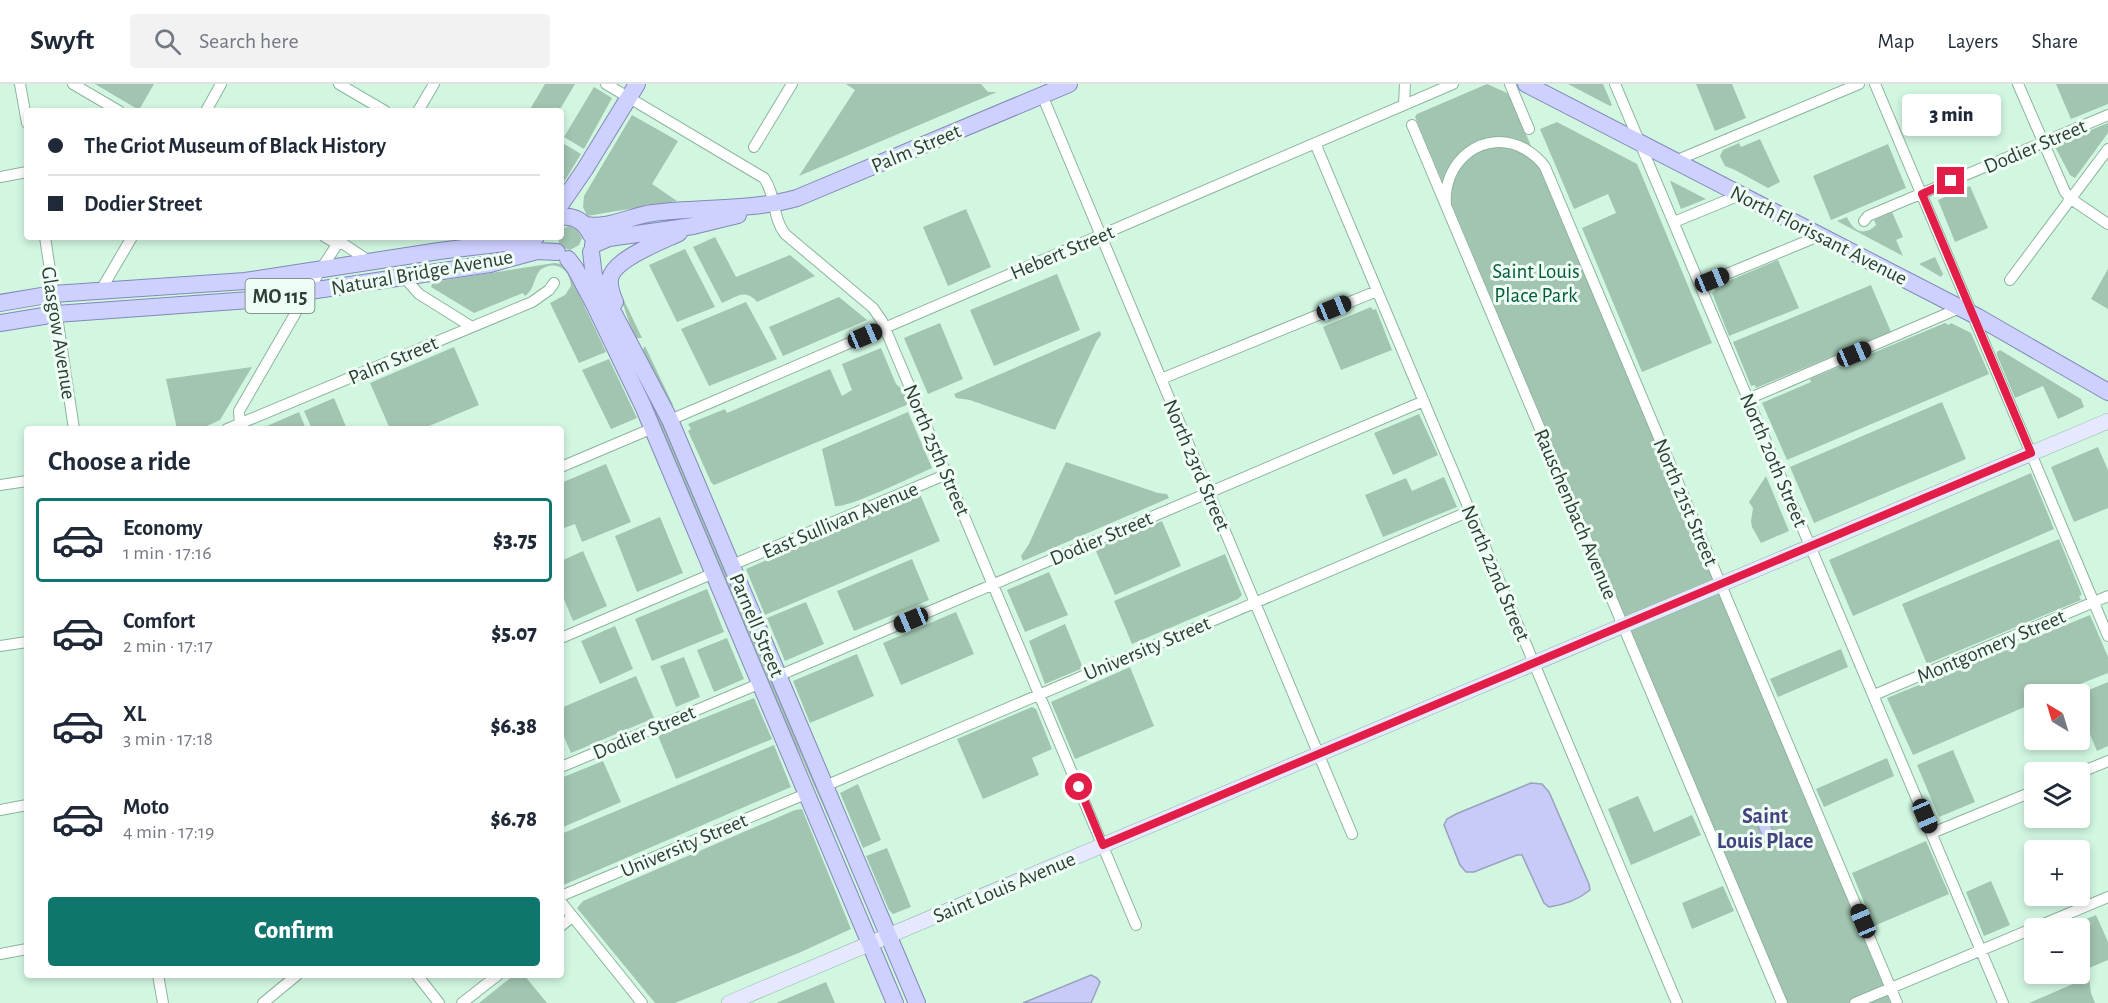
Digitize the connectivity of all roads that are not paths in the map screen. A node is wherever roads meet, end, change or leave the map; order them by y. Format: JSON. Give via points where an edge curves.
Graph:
{"nodes":[{"id":1,"x":20,"y":84,"type":"edge"},
{"id":2,"x":73,"y":84,"type":"edge"},
{"id":3,"x":221,"y":84,"type":"edge"},
{"id":4,"x":339,"y":84,"type":"edge"},
{"id":5,"x":434,"y":84,"type":"edge"},
{"id":6,"x":606,"y":84,"type":"edge"},
{"id":7,"x":792,"y":84,"type":"edge"},
{"id":8,"x":1069,"y":84,"type":"edge"},
{"id":9,"x":1405,"y":84,"type":"edge"},
{"id":10,"x":1453,"y":84,"type":"edge"},
{"id":11,"x":1510,"y":84,"type":"edge"},
{"id":12,"x":1526,"y":84,"type":"edge"},
{"id":13,"x":1615,"y":84,"type":"edge"},
{"id":14,"x":1859,"y":84,"type":"edge"},
{"id":15,"x":1875,"y":84,"type":"edge"},
{"id":16,"x":2018,"y":84,"type":"edge"},
{"id":17,"x":633,"y":91,"type":"edge"},
{"id":18,"x":1042,"y":95,"type":"junction"},
{"id":19,"x":1404,"y":105,"type":"junction"},
{"id":20,"x":24,"y":108,"type":"edge"},
{"id":21,"x":113,"y":108,"type":"edge"},
{"id":22,"x":208,"y":108,"type":"edge"},
{"id":23,"x":380,"y":108,"type":"edge"},
{"id":24,"x":420,"y":108,"type":"edge"},
{"id":25,"x":2108,"y":115,"type":"edge"},
{"id":26,"x":1412,"y":125,"type":"dead end"},
{"id":27,"x":1529,"y":129,"type":"dead end"},
{"id":28,"x":1315,"y":143,"type":"junction"},
{"id":29,"x":2043,"y":143,"type":"junction"},
{"id":30,"x":1640,"y":144,"type":"junction"},
{"id":31,"x":754,"y":147,"type":"dead end"},
{"id":32,"x":2108,"y":149,"type":"edge"},
{"id":33,"x":1675,"y":161,"type":"junction"},
{"id":34,"x":585,"y":169,"type":"junction"},
{"id":35,"x":24,"y":173,"type":"edge"},
{"id":36,"x":0,"y":177,"type":"edge"},
{"id":37,"x":1922,"y":194,"type":"junction"},
{"id":38,"x":1740,"y":195,"type":"junction"},
{"id":39,"x":2071,"y":199,"type":"junction"},
{"id":40,"x":564,"y":200,"type":"edge"},
{"id":41,"x":767,"y":205,"type":"junction"},
{"id":42,"x":1446,"y":205,"type":"junction"},
{"id":43,"x":564,"y":217,"type":"edge"},
{"id":44,"x":1864,"y":221,"type":"dead end"},
{"id":45,"x":582,"y":222,"type":"junction"},
{"id":46,"x":1674,"y":222,"type":"junction"},
{"id":47,"x":2108,"y":224,"type":"edge"},
{"id":48,"x":693,"y":226,"type":"junction"},
{"id":49,"x":1101,"y":235,"type":"junction"},
{"id":50,"x":1819,"y":236,"type":"junction"},
{"id":51,"x":45,"y":240,"type":"edge"},
{"id":52,"x":130,"y":240,"type":"edge"},
{"id":53,"x":339,"y":240,"type":"edge"},
{"id":54,"x":341,"y":240,"type":"edge"},
{"id":55,"x":525,"y":240,"type":"edge"},
{"id":56,"x":550,"y":240,"type":"edge"},
{"id":57,"x":592,"y":248,"type":"junction"},
{"id":58,"x":439,"y":250,"type":"junction"},
{"id":59,"x":562,"y":256,"type":"junction"},
{"id":60,"x":370,"y":261,"type":"junction"},
{"id":61,"x":321,"y":269,"type":"junction"},
{"id":62,"x":404,"y":277,"type":"junction"},
{"id":63,"x":2010,"y":280,"type":"dead end"},
{"id":64,"x":554,"y":283,"type":"dead end"},
{"id":65,"x":1700,"y":285,"type":"junction"},
{"id":66,"x":168,"y":286,"type":"junction"},
{"id":67,"x":101,"y":290,"type":"junction"},
{"id":68,"x":308,"y":291,"type":"junction"},
{"id":69,"x":1377,"y":291,"type":"junction"},
{"id":70,"x":53,"y":294,"type":"junction"},
{"id":71,"x":0,"y":303,"type":"edge"},
{"id":72,"x":193,"y":304,"type":"junction"},
{"id":73,"x":1966,"y":311,"type":"junction"},
{"id":74,"x":0,"y":314,"type":"edge"},
{"id":75,"x":56,"y":314,"type":"junction"},
{"id":76,"x":0,"y":323,"type":"edge"},
{"id":77,"x":472,"y":327,"type":"junction"},
{"id":78,"x":885,"y":328,"type":"junction"},
{"id":79,"x":626,"y":334,"type":"junction"},
{"id":80,"x":1161,"y":379,"type":"junction"},
{"id":81,"x":2108,"y":392,"type":"edge"},
{"id":82,"x":1749,"y":399,"type":"junction"},
{"id":83,"x":1424,"y":401,"type":"junction"},
{"id":84,"x":670,"y":420,"type":"junction"},
{"id":85,"x":2108,"y":421,"type":"edge"},
{"id":86,"x":74,"y":426,"type":"edge"},
{"id":87,"x":240,"y":426,"type":"edge"},
{"id":88,"x":242,"y":426,"type":"edge"},
{"id":89,"x":653,"y":428,"type":"junction"},
{"id":90,"x":2031,"y":453,"type":"junction"},
{"id":91,"x":564,"y":466,"type":"edge"},
{"id":92,"x":947,"y":474,"type":"junction"},
{"id":93,"x":24,"y":481,"type":"edge"},
{"id":94,"x":0,"y":485,"type":"edge"},
{"id":95,"x":1209,"y":492,"type":"junction"},
{"id":96,"x":1470,"y":511,"type":"junction"},
{"id":97,"x":1811,"y":546,"type":"junction"},
{"id":98,"x":732,"y":565,"type":"junction"},
{"id":99,"x":714,"y":573,"type":"junction"},
{"id":100,"x":1721,"y":584,"type":"junction"},
{"id":101,"x":993,"y":585,"type":"junction"},
{"id":102,"x":2108,"y":597,"type":"edge"},
{"id":103,"x":1255,"y":602,"type":"junction"},
{"id":104,"x":2094,"y":602,"type":"junction"},
{"id":105,"x":1623,"y":625,"type":"junction"},
{"id":106,"x":2108,"y":636,"type":"edge"},
{"id":107,"x":564,"y":637,"type":"edge"},
{"id":108,"x":24,"y":642,"type":"edge"},
{"id":109,"x":0,"y":646,"type":"edge"},
{"id":110,"x":1534,"y":663,"type":"junction"},
{"id":111,"x":778,"y":676,"type":"junction"},
{"id":112,"x":761,"y":683,"type":"junction"},
{"id":113,"x":1039,"y":693,"type":"junction"},
{"id":114,"x":1874,"y":695,"type":"junction"},
{"id":115,"x":1319,"y":754,"type":"junction"},
{"id":116,"x":2108,"y":761,"type":"edge"},
{"id":117,"x":564,"y":766,"type":"edge"},
{"id":118,"x":2090,"y":768,"type":"edge"},
{"id":119,"x":825,"y":786,"type":"junction"},
{"id":120,"x":808,"y":793,"type":"junction"},
{"id":121,"x":2024,"y":796,"type":"edge"},
{"id":122,"x":24,"y":806,"type":"edge"},
{"id":123,"x":0,"y":810,"type":"edge"},
{"id":124,"x":1932,"y":833,"type":"junction"},
{"id":125,"x":1352,"y":834,"type":"dead end"},
{"id":126,"x":825,"y":835,"type":"junction"},
{"id":127,"x":1103,"y":845,"type":"junction"},
{"id":128,"x":564,"y":895,"type":"edge"},
{"id":129,"x":2108,"y":897,"type":"edge"},
{"id":130,"x":564,"y":906,"type":"edge"},
{"id":131,"x":573,"y":917,"type":"junction"},
{"id":132,"x":564,"y":924,"type":"edge"},
{"id":133,"x":1136,"y":925,"type":"dead end"},
{"id":134,"x":888,"y":936,"type":"junction"},
{"id":135,"x":870,"y":944,"type":"junction"},
{"id":136,"x":24,"y":950,"type":"edge"},
{"id":137,"x":1981,"y":950,"type":"junction"},
{"id":138,"x":0,"y":954,"type":"edge"},
{"id":139,"x":159,"y":978,"type":"edge"},
{"id":140,"x":293,"y":978,"type":"edge"},
{"id":141,"x":419,"y":978,"type":"edge"},
{"id":142,"x":494,"y":978,"type":"edge"},
{"id":143,"x":1891,"y":988,"type":"junction"},
{"id":144,"x":163,"y":1003,"type":"edge"},
{"id":145,"x":263,"y":1003,"type":"edge"},
{"id":146,"x":439,"y":1003,"type":"edge"},
{"id":147,"x":462,"y":1003,"type":"edge"},
{"id":148,"x":642,"y":1003,"type":"edge"},
{"id":149,"x":729,"y":1003,"type":"edge"},
{"id":150,"x":895,"y":1003,"type":"edge"},
{"id":151,"x":916,"y":1003,"type":"edge"},
{"id":152,"x":1677,"y":1003,"type":"edge"},
{"id":153,"x":1782,"y":1003,"type":"edge"},
{"id":154,"x":1855,"y":1003,"type":"edge"},
{"id":155,"x":1897,"y":1003,"type":"edge"},
{"id":156,"x":2003,"y":1003,"type":"edge"}],
"edges":[{"from":1,"to":20,"type":"street"},
{"from":2,"to":21,"type":"street"},
{"from":3,"to":22,"type":"street"},
{"from":4,"to":23,"type":"street"},
{"from":5,"to":24,"type":"street"},
{"from":6,"to":17,"type":"street","name":"North 25th Street"},
{"from":7,"to":31,"type":"street"},
{"from":8,"to":18,"type":"main road","name":"Palm Street"},
{"from":9,"to":19,"type":"street"},
{"from":10,"to":19,"type":"street","name":"Hebert Street"},
{"from":11,"to":27,"type":"street"},
{"from":12,"to":30,"type":"main road","name":"North Florissant Avenue"},
{"from":13,"to":30,"type":"street","name":"North 20th Street"},
{"from":14,"to":33,"type":"street"},
{"from":15,"to":37,"type":"street"},
{"from":16,"to":29,"type":"street"},
{"from":17,"to":34,"type":"main road"},
{"from":17,"to":41,"type":"street","name":"North 25th Street","via":[[760,175],[767,183]]},
{"from":18,"to":41,"type":"main road","name":"Palm Street","via":[[807,194]]},
{"from":18,"to":49,"type":"street","name":"North 23rd Street"},
{"from":19,"to":28,"type":"street","name":"Hebert Street"},
{"from":25,"to":29,"type":"street","name":"Dodier Street"},
{"from":26,"to":42,"type":"street","name":"Rauschenbach Avenue"},
{"from":28,"to":49,"type":"street","name":"Hebert Street"},
{"from":28,"to":69,"type":"street","name":"North 22nd Street"},
{"from":29,"to":37,"type":"street","name":"Dodier Street"},
{"from":29,"to":39,"type":"street"},
{"from":30,"to":33,"type":"main road","name":"North Florissant Avenue"},
{"from":30,"to":46,"type":"street","name":"North 20th Street"},
{"from":32,"to":39,"type":"street"},
{"from":33,"to":38,"type":"main road","name":"North Florissant Avenue"},
{"from":34,"to":40,"type":"main road"},
{"from":34,"to":45,"type":"main road","name":"Parnell Street","via":[[574,198]]},
{"from":35,"to":36,"type":"street"},
{"from":37,"to":44,"type":"street","name":"Dodier Street"},
{"from":37,"to":73,"type":"street"},
{"from":38,"to":46,"type":"street"},
{"from":38,"to":50,"type":"main road","name":"North Florissant Avenue"},
{"from":39,"to":47,"type":"street"},
{"from":39,"to":63,"type":"street"},
{"from":41,"to":45,"type":"main road","via":[[657,213],[605,226]]},
{"from":41,"to":48,"type":"main road"},
{"from":41,"to":78,"type":"street","name":"North 25th Street","via":[[785,234],[873,308]]},
{"from":42,"to":100,"type":"street","name":"North 21st Street","via":[[1447,183],[1456,164],[1483,144],[1515,145],[1534,154],[1545,168]]},
{"from":42,"to":105,"type":"street","name":"Rauschenbach Avenue"},
{"from":43,"to":45,"type":"main road"},
{"from":45,"to":57,"type":"main road","name":"Parnell Street","via":[[591,235]]},
{"from":46,"to":65,"type":"street","name":"North 20th Street"},
{"from":48,"to":57,"type":"main road","via":[[609,238]]},
{"from":48,"to":79,"type":"main road","via":[[631,257],[613,272],[610,290]]},
{"from":49,"to":78,"type":"street","name":"Hebert Street"},
{"from":49,"to":80,"type":"street","name":"North 23rd Street"},
{"from":50,"to":65,"type":"street"},
{"from":50,"to":73,"type":"main road","name":"North Florissant Avenue"},
{"from":51,"to":70,"type":"street","name":"Glasgow Avenue"},
{"from":52,"to":67,"type":"street"},
{"from":53,"to":61,"type":"street"},
{"from":54,"to":60,"type":"street"},
{"from":55,"to":58,"type":"main road","name":"Natural Bridge Avenue","number":"MO 115"},
{"from":56,"to":59,"type":"main road","name":"Parnell Street"},
{"from":57,"to":59,"type":"main road","name":"Natural Bridge Avenue","via":[[582,258]]},
{"from":57,"to":79,"type":"main road","name":"Parnell Street","via":[[594,276]]},
{"from":58,"to":60,"type":"main road","name":"Natural Bridge Avenue","number":"MO 115"},
{"from":58,"to":68,"type":"main road","via":[[405,264],[353,274]]},
{"from":59,"to":62,"type":"main road","name":"Natural Bridge Avenue","number":"MO 115","via":[[537,251],[490,264]]},
{"from":59,"to":89,"type":"main road","name":"Parnell Street","via":[[575,268]]},
{"from":60,"to":61,"type":"main road","name":"Natural Bridge Avenue","number":"MO 115"},
{"from":61,"to":66,"type":"main road","name":"Natural Bridge Avenue","number":"MO 115","via":[[245,281]]},
{"from":61,"to":68,"type":"street"},
{"from":61,"to":72,"type":"main road","via":[[275,285]]},
{"from":62,"to":68,"type":"main road","name":"Natural Bridge Avenue","number":"MO 115"},
{"from":62,"to":77,"type":"street","via":[[414,290]]},
{"from":64,"to":77,"type":"street","name":"Palm Street","via":[[532,302]]},
{"from":65,"to":82,"type":"street","name":"North 20th Street"},
{"from":66,"to":67,"type":"main road","name":"Natural Bridge Avenue","number":"MO 115"},
{"from":66,"to":75,"type":"main road","via":[[132,297],[76,302]]},
{"from":67,"to":70,"type":"main road","name":"Natural Bridge Avenue","number":"MO 115"},
{"from":68,"to":72,"type":"main road","name":"Natural Bridge Avenue","number":"MO 115"},
{"from":68,"to":87,"type":"street","via":[[240,411]]},
{"from":69,"to":80,"type":"street"},
{"from":69,"to":83,"type":"street","name":"North 22nd Street"},
{"from":70,"to":71,"type":"main road","name":"Natural Bridge Avenue","number":"MO 115"},
{"from":70,"to":74,"type":"main road","via":[[31,308]]},
{"from":70,"to":75,"type":"street","name":"Glasgow Avenue"},
{"from":72,"to":75,"type":"main road","name":"Natural Bridge Avenue","number":"MO 115"},
{"from":73,"to":81,"type":"main road","name":"North Florissant Avenue"},
{"from":73,"to":82,"type":"street"},
{"from":73,"to":90,"type":"street"},
{"from":75,"to":76,"type":"main road","name":"Natural Bridge Avenue","number":"MO 115"},
{"from":75,"to":86,"type":"street","name":"Glasgow Avenue"},
{"from":77,"to":88,"type":"street","name":"Palm Street"},
{"from":78,"to":84,"type":"street","name":"Hebert Street"},
{"from":78,"to":92,"type":"street","name":"North 25th Street"},
{"from":79,"to":84,"type":"main road","name":"Parnell Street"},
{"from":80,"to":95,"type":"street","name":"North 23rd Street"},
{"from":82,"to":97,"type":"street","name":"North 20th Street"},
{"from":83,"to":95,"type":"street","name":"Dodier Street"},
{"from":83,"to":96,"type":"street","name":"North 22nd Street"},
{"from":84,"to":98,"type":"main road","name":"Parnell Street"},
{"from":85,"to":90,"type":"street","name":"Saint Louis Avenue"},
{"from":89,"to":91,"type":"street"},
{"from":89,"to":99,"type":"main road","name":"Parnell Street"},
{"from":90,"to":97,"type":"street","name":"Saint Louis Avenue"},
{"from":90,"to":104,"type":"street"},
{"from":92,"to":98,"type":"street","name":"East Sullivan Avenue"},
{"from":92,"to":101,"type":"street","name":"North 25th Street"},
{"from":93,"to":94,"type":"street"},
{"from":95,"to":101,"type":"street","name":"Dodier Street"},
{"from":95,"to":103,"type":"street","name":"North 23rd Street"},
{"from":96,"to":103,"type":"street","name":"University Street"},
{"from":96,"to":110,"type":"street","name":"North 22nd Street"},
{"from":97,"to":100,"type":"street","name":"Saint Louis Avenue"},
{"from":97,"to":114,"type":"street","name":"North 20th Street"},
{"from":98,"to":111,"type":"main road","name":"Parnell Street"},
{"from":99,"to":107,"type":"street"},
{"from":99,"to":112,"type":"main road","name":"Parnell Street"},
{"from":100,"to":105,"type":"street","name":"Saint Louis Avenue"},
{"from":100,"to":143,"type":"street","name":"North 21st Street"},
{"from":101,"to":111,"type":"street","name":"Dodier Street"},
{"from":101,"to":113,"type":"street","name":"North 25th Street"},
{"from":102,"to":104,"type":"street","name":"Montgomery Street"},
{"from":103,"to":113,"type":"street","name":"University Street"},
{"from":103,"to":115,"type":"street","name":"North 23rd Street"},
{"from":104,"to":106,"type":"street"},
{"from":104,"to":114,"type":"street","name":"Montgomery Street"},
{"from":105,"to":110,"type":"street","name":"Saint Louis Avenue"},
{"from":105,"to":153,"type":"street","name":"Rauschenbach Avenue"},
{"from":108,"to":109,"type":"street"},
{"from":110,"to":115,"type":"street","name":"Saint Louis Avenue"},
{"from":110,"to":152,"type":"street","name":"North 22nd Street"},
{"from":111,"to":119,"type":"main road","name":"Parnell Street"},
{"from":112,"to":117,"type":"street","name":"Dodier Street"},
{"from":112,"to":120,"type":"main road","name":"Parnell Street"},
{"from":113,"to":119,"type":"street","name":"University Street"},
{"from":113,"to":127,"type":"street","name":"North 25th Street"},
{"from":114,"to":124,"type":"street","name":"North 20th Street"},
{"from":115,"to":125,"type":"street","name":"North 23rd Street"},
{"from":115,"to":127,"type":"street","name":"Saint Louis Avenue"},
{"from":116,"to":118,"type":"street"},
{"from":119,"to":134,"type":"main road","name":"Parnell Street"},
{"from":120,"to":126,"type":"main road","name":"Parnell Street"},
{"from":120,"to":128,"type":"street","name":"University Street"},
{"from":121,"to":124,"type":"street"},
{"from":122,"to":123,"type":"street"},
{"from":124,"to":137,"type":"street","name":"North 20th Street"},
{"from":126,"to":134,"type":"main road","via":[[874,922]]},
{"from":126,"to":135,"type":"main road","name":"Parnell Street"},
{"from":127,"to":133,"type":"street","name":"North 25th Street"},
{"from":127,"to":134,"type":"street","name":"Saint Louis Avenue"},
{"from":129,"to":137,"type":"street"},
{"from":130,"to":131,"type":"street"},
{"from":131,"to":132,"type":"street"},
{"from":131,"to":148,"type":"street"},
{"from":134,"to":135,"type":"street","name":"Saint Louis Avenue"},
{"from":134,"to":151,"type":"main road","name":"Parnell Street"},
{"from":135,"to":149,"type":"street","name":"Saint Louis Avenue"},
{"from":135,"to":150,"type":"main road","name":"Parnell Street"},
{"from":136,"to":138,"type":"street"},
{"from":137,"to":143,"type":"street"},
{"from":137,"to":156,"type":"street","name":"North 20th Street"},
{"from":139,"to":144,"type":"street"},
{"from":140,"to":145,"type":"street"},
{"from":141,"to":146,"type":"street"},
{"from":142,"to":147,"type":"street"},
{"from":143,"to":154,"type":"street"},
{"from":143,"to":155,"type":"street","name":"North 21st Street"}]}
